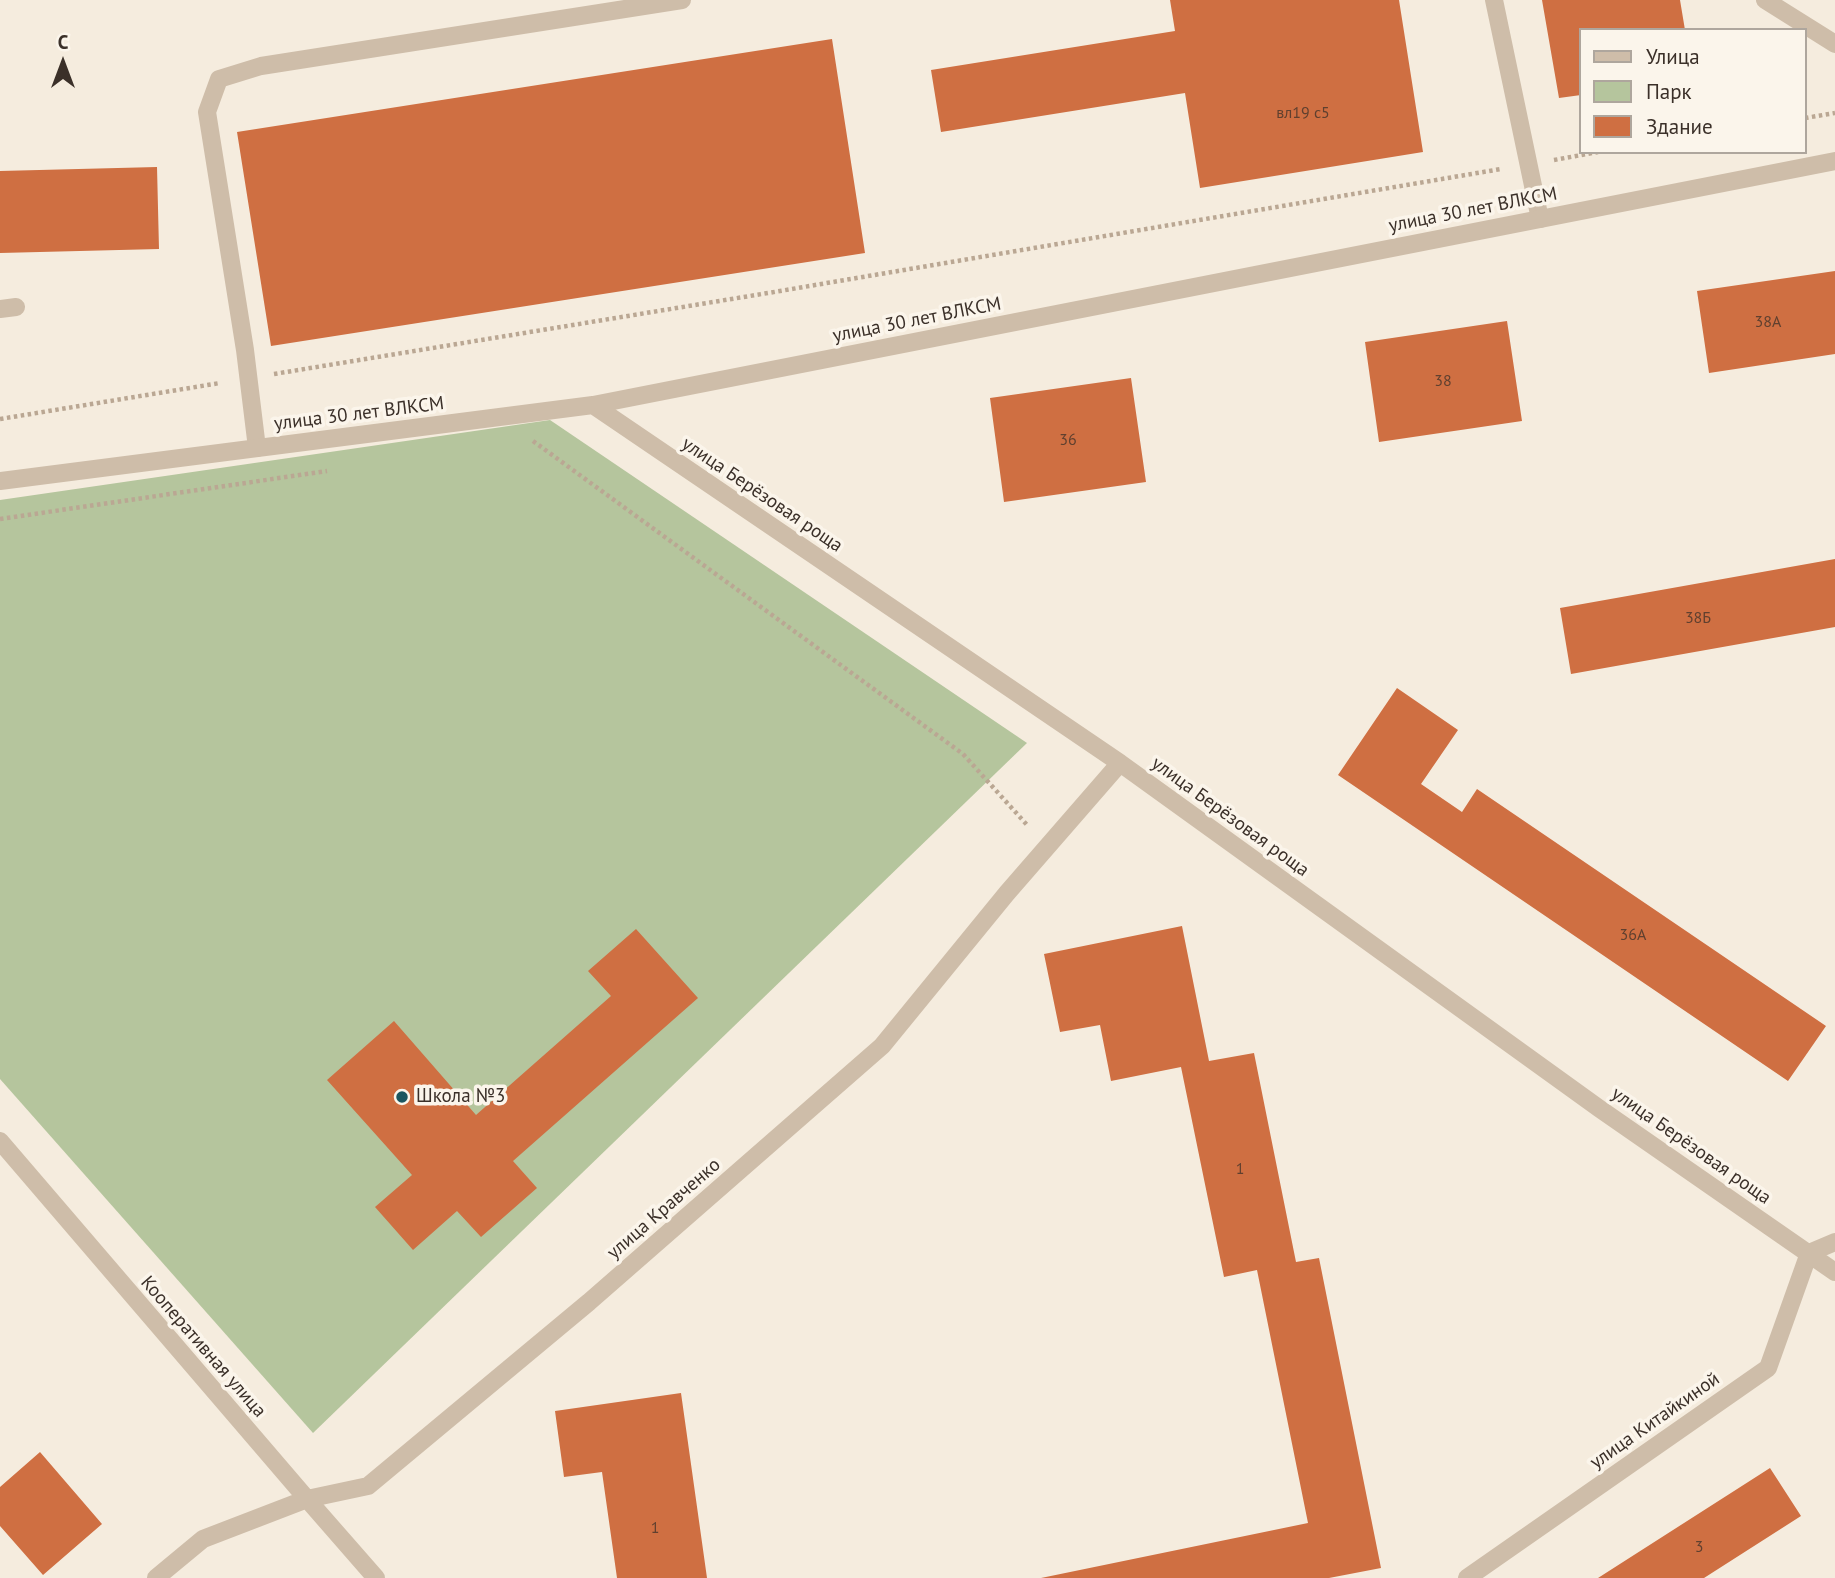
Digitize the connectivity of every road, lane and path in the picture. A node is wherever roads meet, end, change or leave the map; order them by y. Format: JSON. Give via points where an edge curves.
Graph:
{"nodes":[{"id":1,"x":682,"y":0,"type":"edge"},
{"id":2,"x":1494,"y":0,"type":"edge"},
{"id":3,"x":1765,"y":0,"type":"edge"},
{"id":4,"x":1835,"y":44,"type":"edge"},
{"id":5,"x":1835,"y":113,"type":"edge"},
{"id":6,"x":1807,"y":118,"type":"edge"},
{"id":7,"x":1586,"y":154,"type":"edge"},
{"id":8,"x":1835,"y":161,"type":"edge"},
{"id":9,"x":1527,"y":164,"type":"junction"},
{"id":10,"x":1540,"y":219,"type":"junction"},
{"id":11,"x":249,"y":378,"type":"junction"},
{"id":12,"x":593,"y":405,"type":"junction"},
{"id":13,"x":0,"y":419,"type":"edge"},
{"id":14,"x":520,"y":443,"type":"dead end"},
{"id":15,"x":257,"y":448,"type":"junction"},
{"id":16,"x":328,"y":471,"type":"dead end"},
{"id":17,"x":0,"y":481,"type":"edge"},
{"id":18,"x":0,"y":519,"type":"edge"},
{"id":19,"x":1120,"y":763,"type":"junction"},
{"id":20,"x":1047,"y":847,"type":"junction"},
{"id":21,"x":0,"y":1141,"type":"edge"},
{"id":22,"x":1835,"y":1242,"type":"edge"},
{"id":23,"x":1809,"y":1253,"type":"junction"},
{"id":24,"x":1835,"y":1272,"type":"edge"},
{"id":25,"x":307,"y":1499,"type":"junction"},
{"id":26,"x":156,"y":1578,"type":"edge"},
{"id":27,"x":376,"y":1578,"type":"edge"},
{"id":28,"x":1467,"y":1578,"type":"edge"}],
"edges":[{"from":1,"to":11,"type":"street","via":[[261,66],[219,79],[207,112]]},
{"from":2,"to":9,"type":"street"},
{"from":3,"to":4,"type":"street"},
{"from":5,"to":6,"type":"path"},
{"from":7,"to":9,"type":"path"},
{"from":8,"to":10,"type":"street","name":"улица 30 лет ВЛКСМ"},
{"from":9,"to":10,"type":"street"},
{"from":9,"to":11,"type":"path"},
{"from":10,"to":12,"type":"street","name":"улица 30 лет ВЛКСМ"},
{"from":11,"to":13,"type":"path"},
{"from":11,"to":15,"type":"street"},
{"from":12,"to":15,"type":"street","name":"улица 30 лет ВЛКСМ"},
{"from":12,"to":19,"type":"street","name":"улица Берёзовая роща"},
{"from":14,"to":20,"type":"path","via":[[534,441],[963,754]]},
{"from":15,"to":17,"type":"street","name":"улица 30 лет ВЛКСМ"},
{"from":16,"to":18,"type":"path"},
{"from":19,"to":20,"type":"street","name":"улица Кравченко"},
{"from":19,"to":23,"type":"street","name":"улица Берёзовая роща","via":[[1600,1110]]},
{"from":20,"to":25,"type":"street","name":"улица Кравченко","via":[[882,1046],[589,1302],[368,1486]]},
{"from":21,"to":25,"type":"street","name":"Кооперативная улица"},
{"from":22,"to":23,"type":"street"},
{"from":23,"to":24,"type":"street","name":"улица Берёзовая роща"},
{"from":23,"to":28,"type":"street","name":"улица Китайкиной","via":[[1768,1368]]},
{"from":25,"to":26,"type":"street","name":"улица Кравченко","via":[[203,1539]]},
{"from":25,"to":27,"type":"street","name":"Кооперативная улица"}]}
